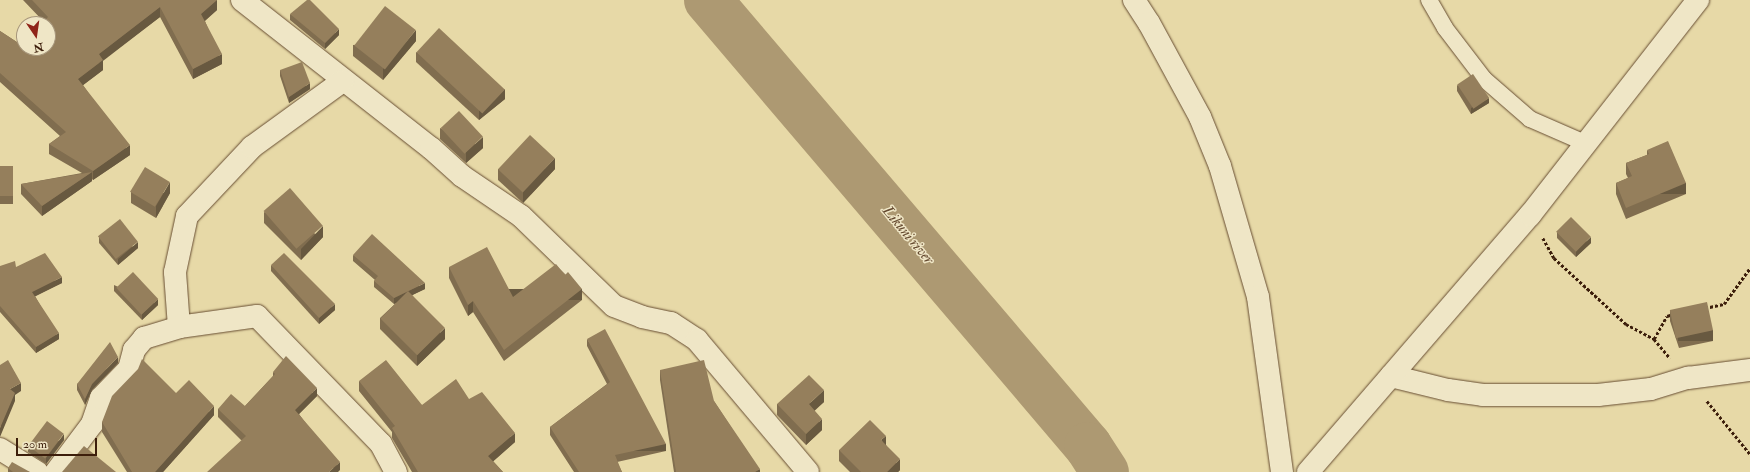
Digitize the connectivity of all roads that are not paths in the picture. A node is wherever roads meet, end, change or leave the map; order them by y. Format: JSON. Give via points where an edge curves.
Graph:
{"nodes":[{"id":1,"x":242,"y":0,"type":"edge"},
{"id":2,"x":1134,"y":0,"type":"edge"},
{"id":3,"x":1429,"y":0,"type":"edge"},
{"id":4,"x":1698,"y":0,"type":"edge"},
{"id":5,"x":343,"y":81,"type":"junction"},
{"id":6,"x":1585,"y":143,"type":"junction"},
{"id":7,"x":179,"y":326,"type":"junction"},
{"id":8,"x":1750,"y":370,"type":"edge"},
{"id":9,"x":1391,"y":376,"type":"junction"},
{"id":10,"x":0,"y":449,"type":"edge"},
{"id":11,"x":37,"y":472,"type":"edge"},
{"id":12,"x":56,"y":472,"type":"edge"},
{"id":13,"x":396,"y":472,"type":"edge"},
{"id":14,"x":808,"y":472,"type":"edge"},
{"id":15,"x":1282,"y":472,"type":"edge"},
{"id":16,"x":1308,"y":472,"type":"edge"}],
"edges":[{"from":1,"to":5,"type":"street"},
{"from":2,"to":15,"type":"street","via":[[1200,116],[1220,166],[1258,297]]},
{"from":3,"to":6,"type":"lane","via":[[1445,28],[1484,79],[1530,119]]},
{"from":4,"to":6,"type":"street"},
{"from":5,"to":7,"type":"street","via":[[252,147],[187,216],[175,272]]},
{"from":5,"to":14,"type":"street","via":[[431,148],[462,176],[521,216],[614,306],[642,317],[671,323],[697,340]]},
{"from":6,"to":9,"type":"street","via":[[1530,215]]},
{"from":7,"to":12,"type":"street","via":[[144,338],[134,350],[130,369],[101,398],[92,424]]},
{"from":7,"to":13,"type":"street","via":[[258,316],[381,444]]},
{"from":8,"to":9,"type":"street","via":[[1688,378],[1651,389],[1598,395],[1483,395],[1448,390]]},
{"from":9,"to":16,"type":"street"},
{"from":10,"to":11,"type":"street"}]}
